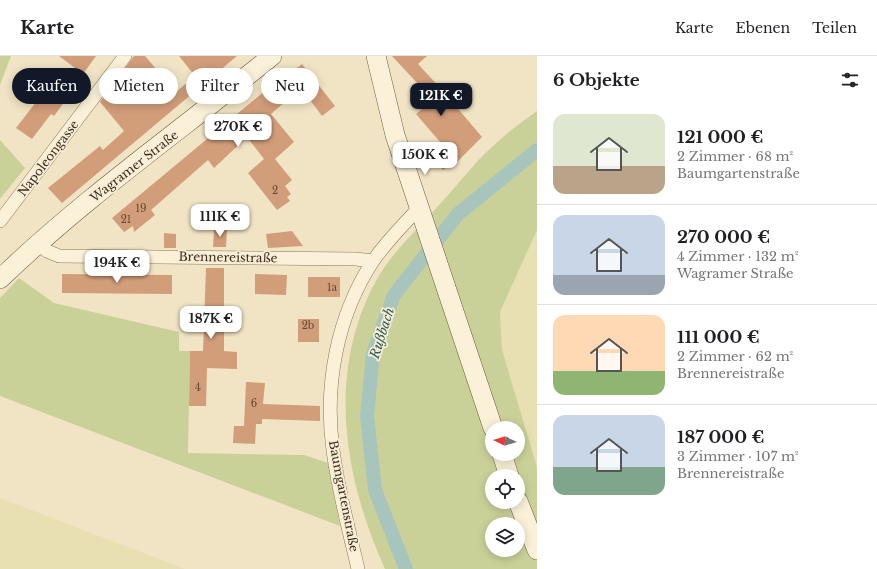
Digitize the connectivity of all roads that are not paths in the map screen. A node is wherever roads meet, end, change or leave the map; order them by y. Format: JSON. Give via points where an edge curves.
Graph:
{"nodes":[{"id":1,"x":125,"y":56,"type":"edge"},
{"id":2,"x":272,"y":56,"type":"edge"},
{"id":3,"x":376,"y":56,"type":"edge"},
{"id":4,"x":419,"y":208,"type":"junction"},
{"id":5,"x":0,"y":221,"type":"edge"},
{"id":6,"x":38,"y":244,"type":"junction"},
{"id":7,"x":373,"y":261,"type":"junction"},
{"id":8,"x":0,"y":279,"type":"edge"},
{"id":9,"x":491,"y":421,"type":"edge"},
{"id":10,"x":521,"y":509,"type":"edge"},
{"id":11,"x":537,"y":550,"type":"edge"},
{"id":12,"x":358,"y":569,"type":"edge"}],
"edges":[{"from":1,"to":5,"type":"street","name":"Napoleongasse"},
{"from":2,"to":6,"type":"main road","name":"Wagramer Straße"},
{"from":3,"to":4,"type":"main road","via":[[395,135]]},
{"from":4,"to":7,"type":"street","name":"Baumgartenstraße"},
{"from":4,"to":9,"type":"main road"},
{"from":6,"to":7,"type":"street","name":"Brennereistraße","via":[[46,251],[59,256]]},
{"from":6,"to":8,"type":"main road","name":"Wagramer Straße"},
{"from":7,"to":12,"type":"street","name":"Baumgartenstraße","via":[[346,316],[339,338],[331,390],[332,450]]},
{"from":10,"to":11,"type":"main road"}]}
